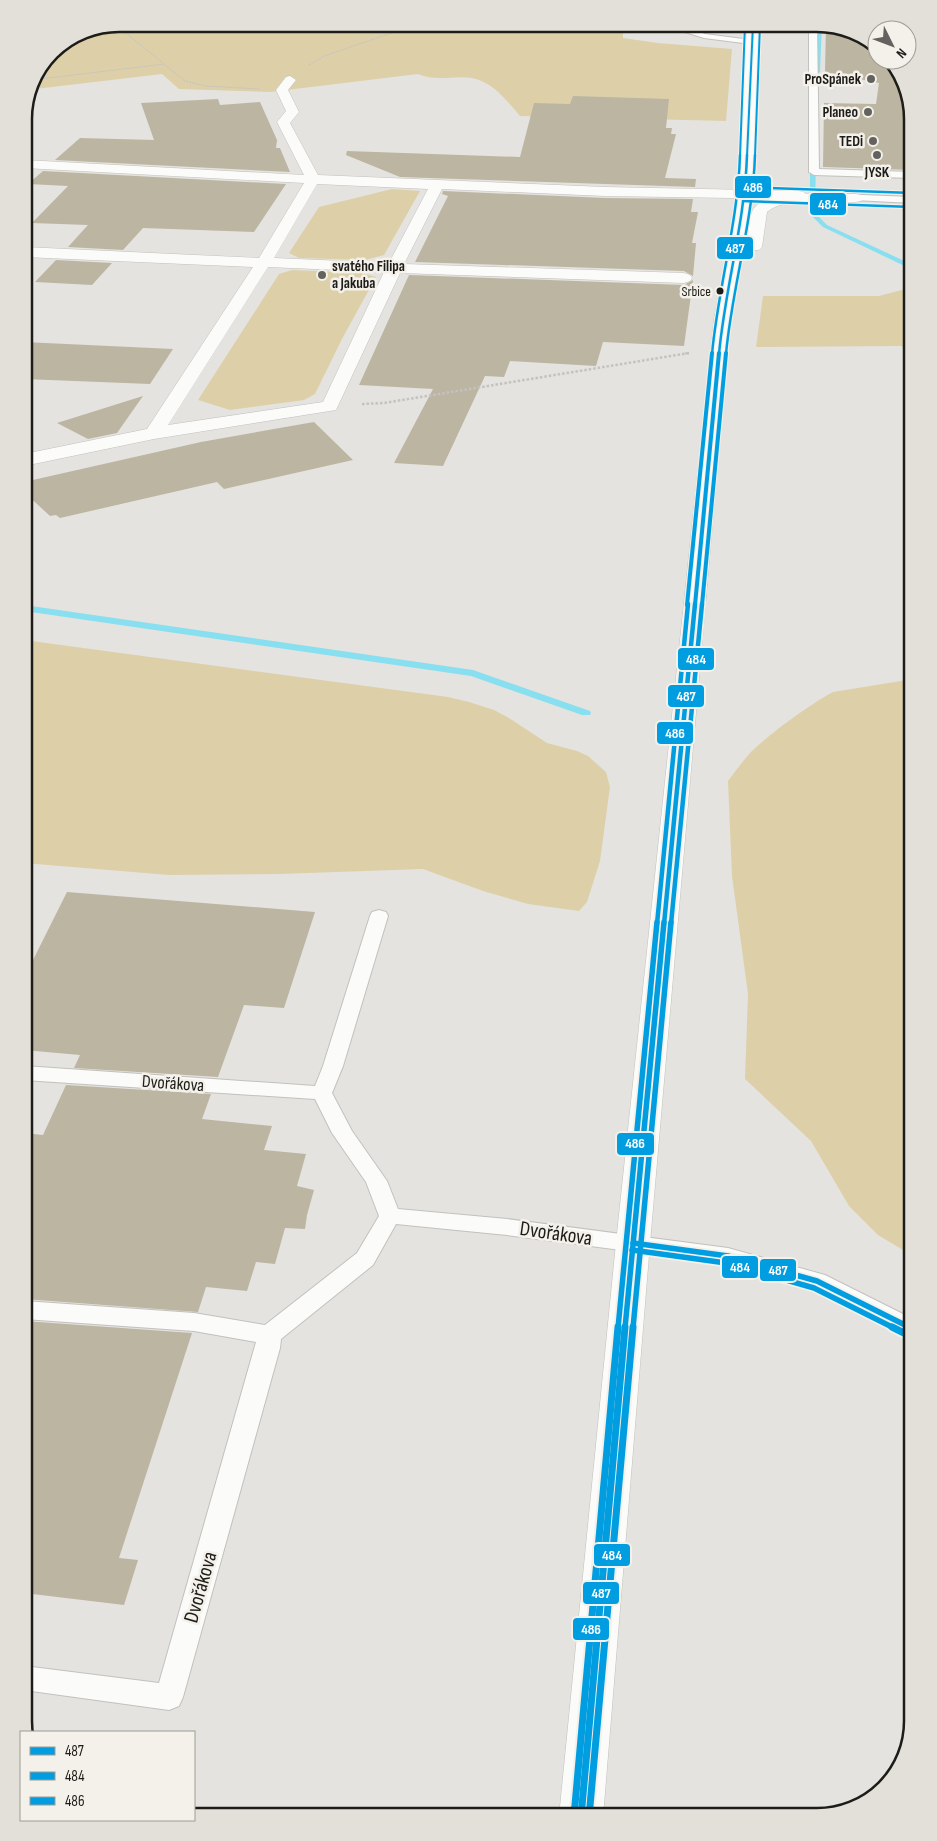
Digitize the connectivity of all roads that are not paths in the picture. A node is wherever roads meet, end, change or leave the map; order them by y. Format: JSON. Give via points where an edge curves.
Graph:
{"nodes":[{"id":1,"x":696,"y":33,"type":"edge"},
{"id":2,"x":752,"y":33,"type":"edge"},
{"id":3,"x":813,"y":33,"type":"edge"},
{"id":4,"x":751,"y":42,"type":"junction"},
{"id":5,"x":286,"y":85,"type":"road end"},
{"id":6,"x":33,"y":164,"type":"edge"},
{"id":7,"x":899,"y":175,"type":"junction"},
{"id":8,"x":904,"y":175,"type":"edge"},
{"id":9,"x":313,"y":179,"type":"junction"},
{"id":10,"x":438,"y":184,"type":"junction"},
{"id":11,"x":743,"y":194,"type":"junction"},
{"id":12,"x":799,"y":195,"type":"joint"},
{"id":13,"x":856,"y":198,"type":"junction"},
{"id":14,"x":900,"y":200,"type":"junction"},
{"id":15,"x":904,"y":200,"type":"edge"},
{"id":16,"x":33,"y":252,"type":"edge"},
{"id":17,"x":263,"y":263,"type":"junction"},
{"id":18,"x":394,"y":268,"type":"junction"},
{"id":19,"x":684,"y":278,"type":"dead end"},
{"id":20,"x":729,"y":285,"type":"junction"},
{"id":21,"x":154,"y":433,"type":"junction"},
{"id":22,"x":33,"y":458,"type":"edge"},
{"id":23,"x":379,"y":916,"type":"dead end"},
{"id":24,"x":32,"y":1074,"type":"edge"},
{"id":25,"x":322,"y":1093,"type":"junction"},
{"id":26,"x":390,"y":1216,"type":"junction"},
{"id":27,"x":633,"y":1243,"type":"junction"},
{"id":28,"x":32,"y":1311,"type":"edge"},
{"id":29,"x":904,"y":1324,"type":"edge"},
{"id":30,"x":269,"y":1335,"type":"junction"},
{"id":31,"x":32,"y":1679,"type":"edge"},
{"id":32,"x":581,"y":1808,"type":"edge"}],
"edges":[{"from":1,"to":4,"type":"lane"},
{"from":2,"to":4,"type":"street"},
{"from":3,"to":7,"type":"lane","via":[[814,172]]},
{"from":4,"to":11,"type":"street","via":[[749,143]]},
{"from":5,"to":9,"type":"street","via":[[293,112],[283,122]]},
{"from":6,"to":9,"type":"street"},
{"from":7,"to":8,"type":"lane"},
{"from":7,"to":14,"type":"lane"},
{"from":9,"to":10,"type":"street"},
{"from":9,"to":17,"type":"street"},
{"from":10,"to":11,"type":"street"},
{"from":10,"to":18,"type":"street"},
{"from":11,"to":12,"type":"street"},
{"from":11,"to":20,"type":"street"},
{"from":12,"to":13,"type":"lane"},
{"from":13,"to":14,"type":"lane"},
{"from":13,"to":20,"type":"street","via":[[784,200],[764,206],[760,211],[758,234],[750,256]]},
{"from":14,"to":15,"type":"lane"},
{"from":16,"to":17,"type":"street"},
{"from":17,"to":18,"type":"street"},
{"from":17,"to":21,"type":"street"},
{"from":18,"to":19,"type":"street"},
{"from":18,"to":21,"type":"street","via":[[330,406]]},
{"from":20,"to":27,"type":"street"},
{"from":21,"to":22,"type":"street"},
{"from":23,"to":25,"type":"lane"},
{"from":24,"to":25,"type":"lane","name":"Dvořákova"},
{"from":25,"to":26,"type":"lane","via":[[376,1181]]},
{"from":26,"to":27,"type":"lane","name":"Dvořákova","via":[[507,1226]]},
{"from":26,"to":30,"type":"lane","via":[[365,1259]]},
{"from":27,"to":29,"type":"lane","via":[[728,1256],[817,1281]]},
{"from":27,"to":32,"type":"street"},
{"from":28,"to":30,"type":"lane","via":[[194,1322]]},
{"from":30,"to":31,"type":"lane","name":"Dvořákova","via":[[169,1697]]}]}
